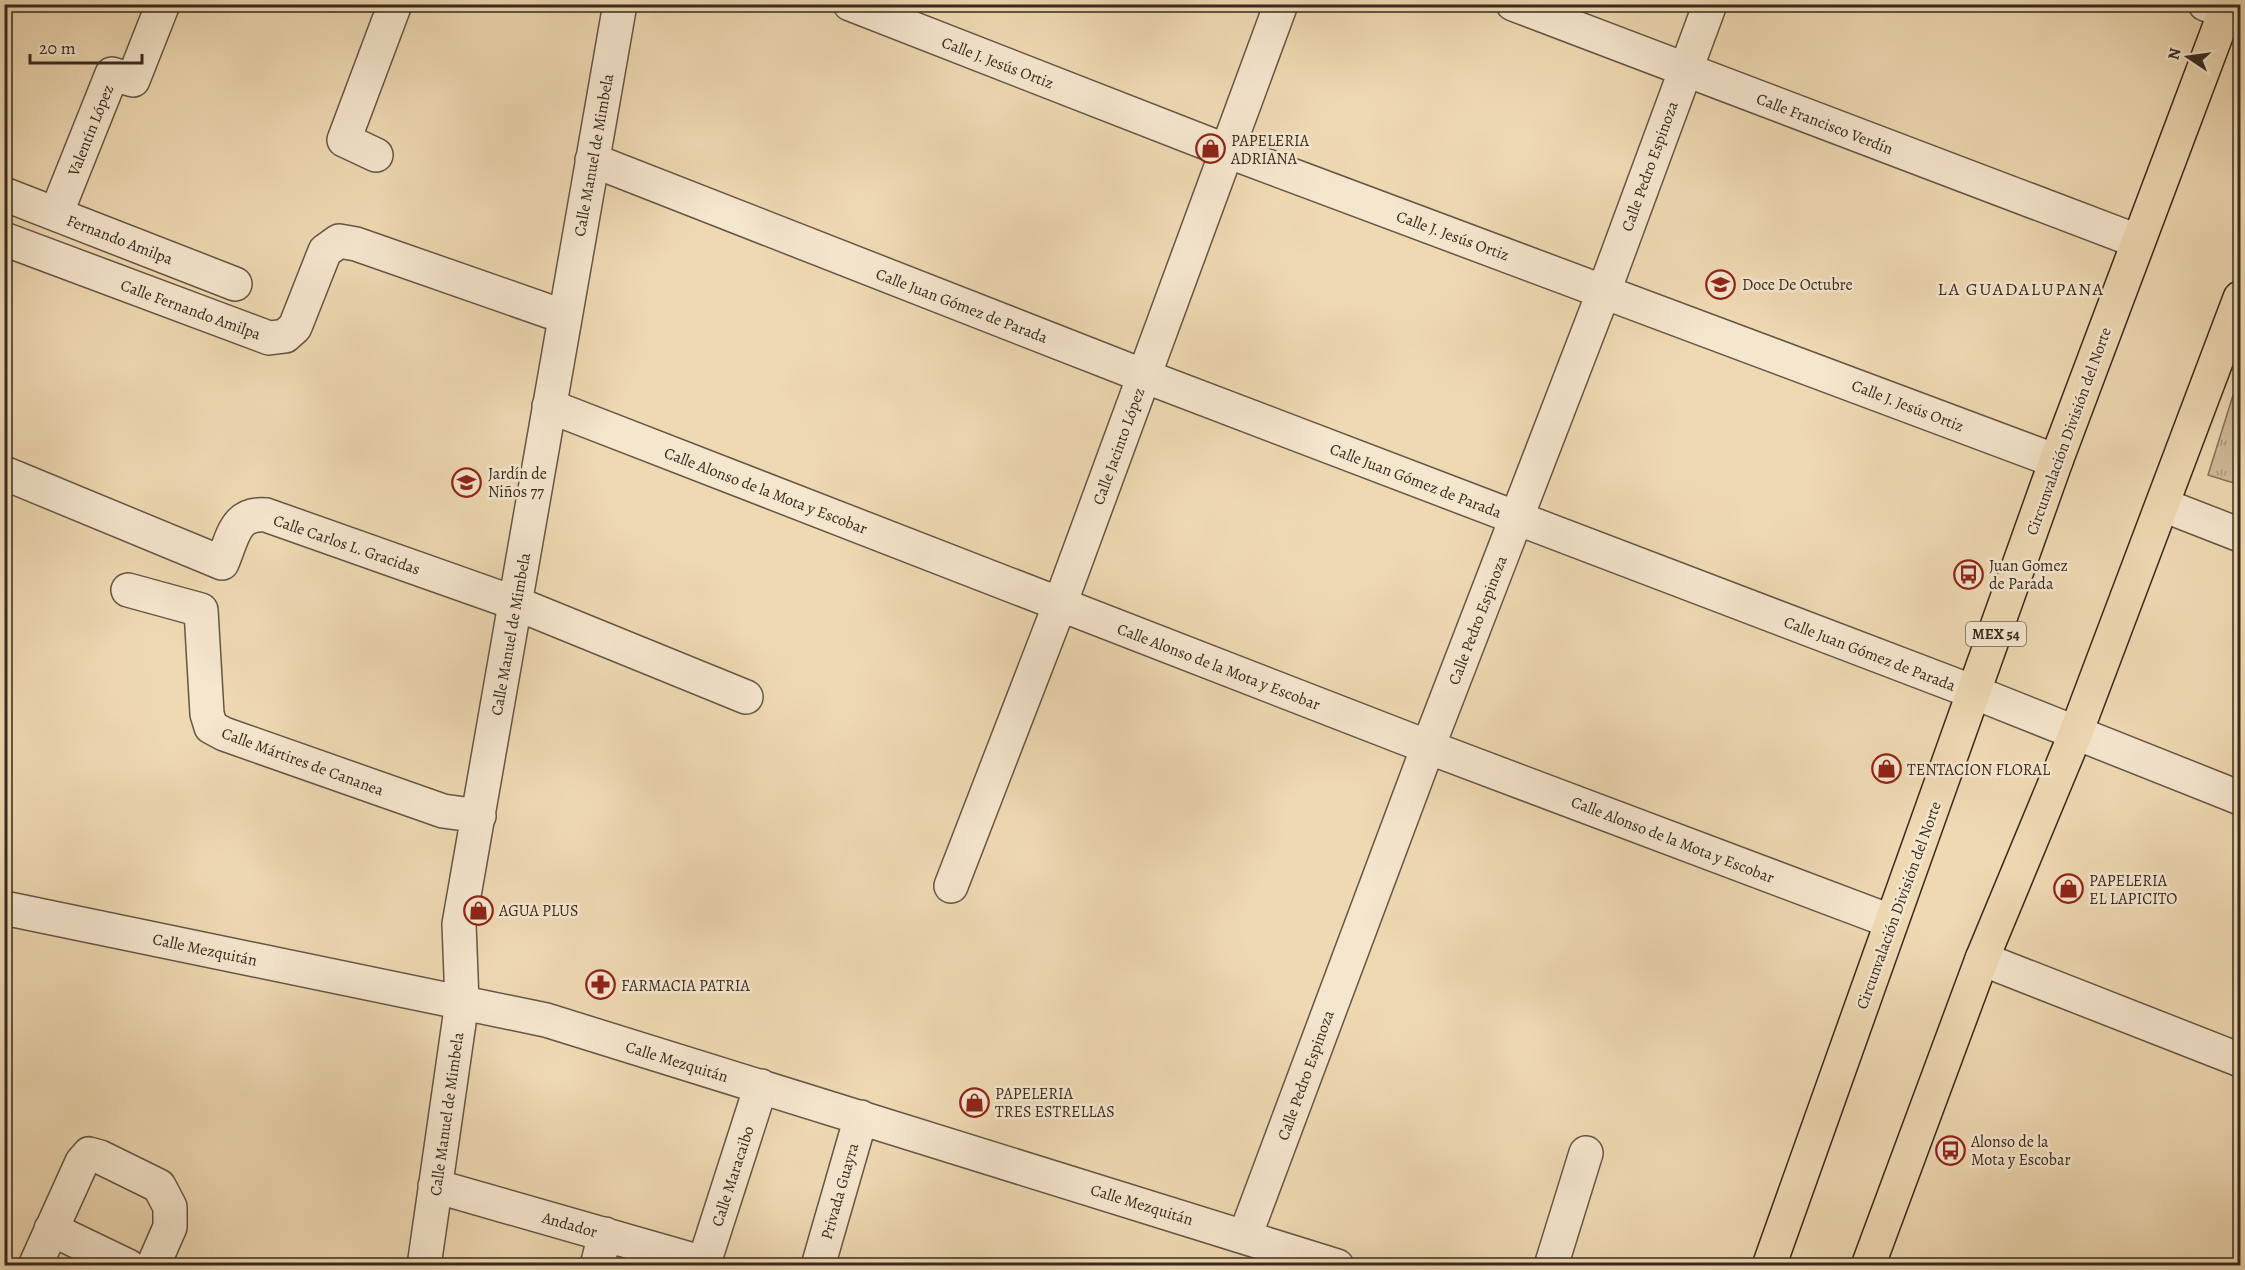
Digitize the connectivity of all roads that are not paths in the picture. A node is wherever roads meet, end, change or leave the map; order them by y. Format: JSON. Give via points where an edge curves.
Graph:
{"nodes":[{"id":1,"x":163,"y":4,"type":"edge"},
{"id":2,"x":395,"y":4,"type":"edge"},
{"id":3,"x":620,"y":4,"type":"edge"},
{"id":4,"x":850,"y":4,"type":"edge"},
{"id":5,"x":1281,"y":4,"type":"edge"},
{"id":6,"x":1513,"y":4,"type":"edge"},
{"id":7,"x":1710,"y":4,"type":"edge"},
{"id":8,"x":2219,"y":7,"type":"edge"},
{"id":9,"x":1684,"y":70,"type":"junction"},
{"id":10,"x":1227,"y":151,"type":"junction"},
{"id":11,"x":376,"y":155,"type":"dead end"},
{"id":12,"x":592,"y":160,"type":"junction"},
{"id":13,"x":4,"y":194,"type":"edge"},
{"id":14,"x":56,"y":214,"type":"junction"},
{"id":15,"x":4,"y":239,"type":"edge"},
{"id":16,"x":2137,"y":241,"type":"junction"},
{"id":17,"x":235,"y":284,"type":"dead end"},
{"id":18,"x":1604,"y":291,"type":"junction"},
{"id":19,"x":2241,"y":298,"type":"edge"},
{"id":20,"x":565,"y":317,"type":"junction"},
{"id":21,"x":1144,"y":376,"type":"junction"},
{"id":22,"x":549,"y":406,"type":"junction"},
{"id":23,"x":2056,"y":461,"type":"junction"},
{"id":24,"x":4,"y":473,"type":"edge"},
{"id":25,"x":2163,"y":505,"type":"junction"},
{"id":26,"x":1516,"y":519,"type":"junction"},
{"id":27,"x":2241,"y":535,"type":"edge"},
{"id":28,"x":128,"y":590,"type":"dead end"},
{"id":29,"x":515,"y":603,"type":"junction"},
{"id":30,"x":1060,"y":604,"type":"junction"},
{"id":31,"x":1976,"y":693,"type":"junction"},
{"id":32,"x":746,"y":697,"type":"dead end"},
{"id":33,"x":2075,"y":735,"type":"junction"},
{"id":34,"x":1428,"y":747,"type":"junction"},
{"id":35,"x":2241,"y":798,"type":"edge"},
{"id":36,"x":478,"y":816,"type":"junction"},
{"id":37,"x":951,"y":886,"type":"dead end"},
{"id":38,"x":4,"y":908,"type":"edge"},
{"id":39,"x":1890,"y":921,"type":"junction"},
{"id":40,"x":1982,"y":959,"type":"junction"},
{"id":41,"x":462,"y":1002,"type":"junction"},
{"id":42,"x":2241,"y":1060,"type":"edge"},
{"id":43,"x":761,"y":1086,"type":"junction"},
{"id":44,"x":861,"y":1117,"type":"junction"},
{"id":45,"x":1586,"y":1153,"type":"dead end"},
{"id":46,"x":435,"y":1186,"type":"junction"},
{"id":47,"x":51,"y":1229,"type":"junction"},
{"id":48,"x":604,"y":1234,"type":"junction"},
{"id":49,"x":1245,"y":1236,"type":"junction"},
{"id":50,"x":704,"y":1264,"type":"edge"},
{"id":51,"x":35,"y":1266,"type":"edge"},
{"id":52,"x":128,"y":1266,"type":"edge"},
{"id":53,"x":153,"y":1266,"type":"edge"},
{"id":54,"x":424,"y":1266,"type":"edge"},
{"id":55,"x":597,"y":1266,"type":"edge"},
{"id":56,"x":818,"y":1266,"type":"edge"},
{"id":57,"x":1337,"y":1266,"type":"edge"},
{"id":58,"x":1551,"y":1266,"type":"edge"},
{"id":59,"x":1769,"y":1266,"type":"edge"},
{"id":60,"x":1868,"y":1266,"type":"edge"}],
"edges":[{"from":1,"to":14,"type":"street","name":"Valentín López","via":[[133,80],[112,74]]},
{"from":2,"to":11,"type":"street","via":[[344,140]]},
{"from":3,"to":12,"type":"street","name":"Calle Manuel de Mimbela"},
{"from":4,"to":10,"type":"street","name":"Calle J. Jesús Ortiz"},
{"from":5,"to":10,"type":"street","name":"Calle Jacinto López"},
{"from":6,"to":9,"type":"street","name":"Calle Francisco Verdín"},
{"from":7,"to":9,"type":"street","name":"Calle Pedro Espinoza"},
{"from":8,"to":16,"type":"main road","name":"Circunvalación División del Norte","number":"MEX 54"},
{"from":9,"to":16,"type":"street","name":"Calle Francisco Verdín"},
{"from":9,"to":18,"type":"street","name":"Calle Pedro Espinoza"},
{"from":10,"to":18,"type":"street","name":"Calle J. Jesús Ortiz"},
{"from":10,"to":21,"type":"street","name":"Calle Jacinto López"},
{"from":12,"to":20,"type":"street","name":"Calle Manuel de Mimbela"},
{"from":12,"to":21,"type":"street","name":"Calle Juan Gómez de Parada"},
{"from":13,"to":14,"type":"street","name":"Fernando Amilpa"},
{"from":14,"to":17,"type":"street","name":"Fernando Amilpa"},
{"from":15,"to":20,"type":"street","name":"Calle Fernando Amilpa","via":[[269,338],[285,336],[295,327],[325,251],[339,241]]},
{"from":16,"to":23,"type":"main road","name":"Circunvalación División del Norte","number":"MEX 54"},
{"from":18,"to":23,"type":"street","name":"Calle J. Jesús Ortiz"},
{"from":18,"to":26,"type":"street","name":"Calle Pedro Espinoza"},
{"from":19,"to":25,"type":"main road"},
{"from":20,"to":22,"type":"street","name":"Calle Manuel de Mimbela"},
{"from":21,"to":26,"type":"street","name":"Calle Juan Gómez de Parada"},
{"from":21,"to":30,"type":"street","name":"Calle Jacinto López"},
{"from":22,"to":29,"type":"street","name":"Calle Manuel de Mimbela"},
{"from":22,"to":30,"type":"street","name":"Calle Alonso de la Mota y Escobar"},
{"from":23,"to":31,"type":"main road","name":"Circunvalación División del Norte","number":"MEX 54"},
{"from":24,"to":29,"type":"street","name":"Calle Carlos L. Gracidas","via":[[222,563],[240,522],[252,514],[266,515]]},
{"from":25,"to":27,"type":"street"},
{"from":25,"to":33,"type":"main road"},
{"from":26,"to":31,"type":"street","name":"Calle Juan Gómez de Parada"},
{"from":26,"to":34,"type":"street","name":"Calle Pedro Espinoza"},
{"from":28,"to":36,"type":"street","name":"Calle Mártires de Cananea","via":[[201,610],[211,727],[443,812]]},
{"from":29,"to":32,"type":"street"},
{"from":29,"to":36,"type":"street","name":"Calle Manuel de Mimbela"},
{"from":30,"to":34,"type":"street","name":"Calle Alonso de la Mota y Escobar"},
{"from":30,"to":37,"type":"street","name":"Calle Jacinto López"},
{"from":31,"to":33,"type":"street","name":"Calle Juan Gómez de Parada"},
{"from":31,"to":39,"type":"main road","name":"Circunvalación División del Norte","number":"MEX 54"},
{"from":33,"to":35,"type":"street","name":"Calle Juan Gómez de Parada"},
{"from":33,"to":40,"type":"main road"},
{"from":34,"to":39,"type":"street","name":"Calle Alonso de la Mota y Escobar"},
{"from":34,"to":49,"type":"street","name":"Calle Pedro Espinoza"},
{"from":36,"to":41,"type":"street","name":"Calle Manuel de Mimbela","via":[[459,924]]},
{"from":38,"to":41,"type":"street","name":"Calle Mezquitán"},
{"from":39,"to":59,"type":"main road","name":"Circunvalación División del Norte","number":"MEX 54"},
{"from":40,"to":42,"type":"street"},
{"from":40,"to":60,"type":"main road"},
{"from":41,"to":43,"type":"street","name":"Calle Mezquitán","via":[[546,1020]]},
{"from":41,"to":46,"type":"street","name":"Calle Manuel de Mimbela"},
{"from":43,"to":44,"type":"street","name":"Calle Mezquitán"},
{"from":43,"to":50,"type":"street","name":"Calle Maracaibo"},
{"from":44,"to":49,"type":"street","name":"Calle Mezquitán"},
{"from":44,"to":56,"type":"street","name":"Privada Guayra"},
{"from":45,"to":58,"type":"street"},
{"from":46,"to":48,"type":"street","name":"Andador"},
{"from":46,"to":54,"type":"street","name":"Calle Manuel de Mimbela"},
{"from":47,"to":51,"type":"street"},
{"from":47,"to":52,"type":"street"},
{"from":47,"to":53,"type":"street","via":[[82,1162],[89,1154],[100,1157],[159,1186],[170,1207],[170,1227]]},
{"from":48,"to":50,"type":"street","name":"Andador"},
{"from":48,"to":55,"type":"street"},
{"from":49,"to":57,"type":"street","name":"Calle Mezquitán"}]}
